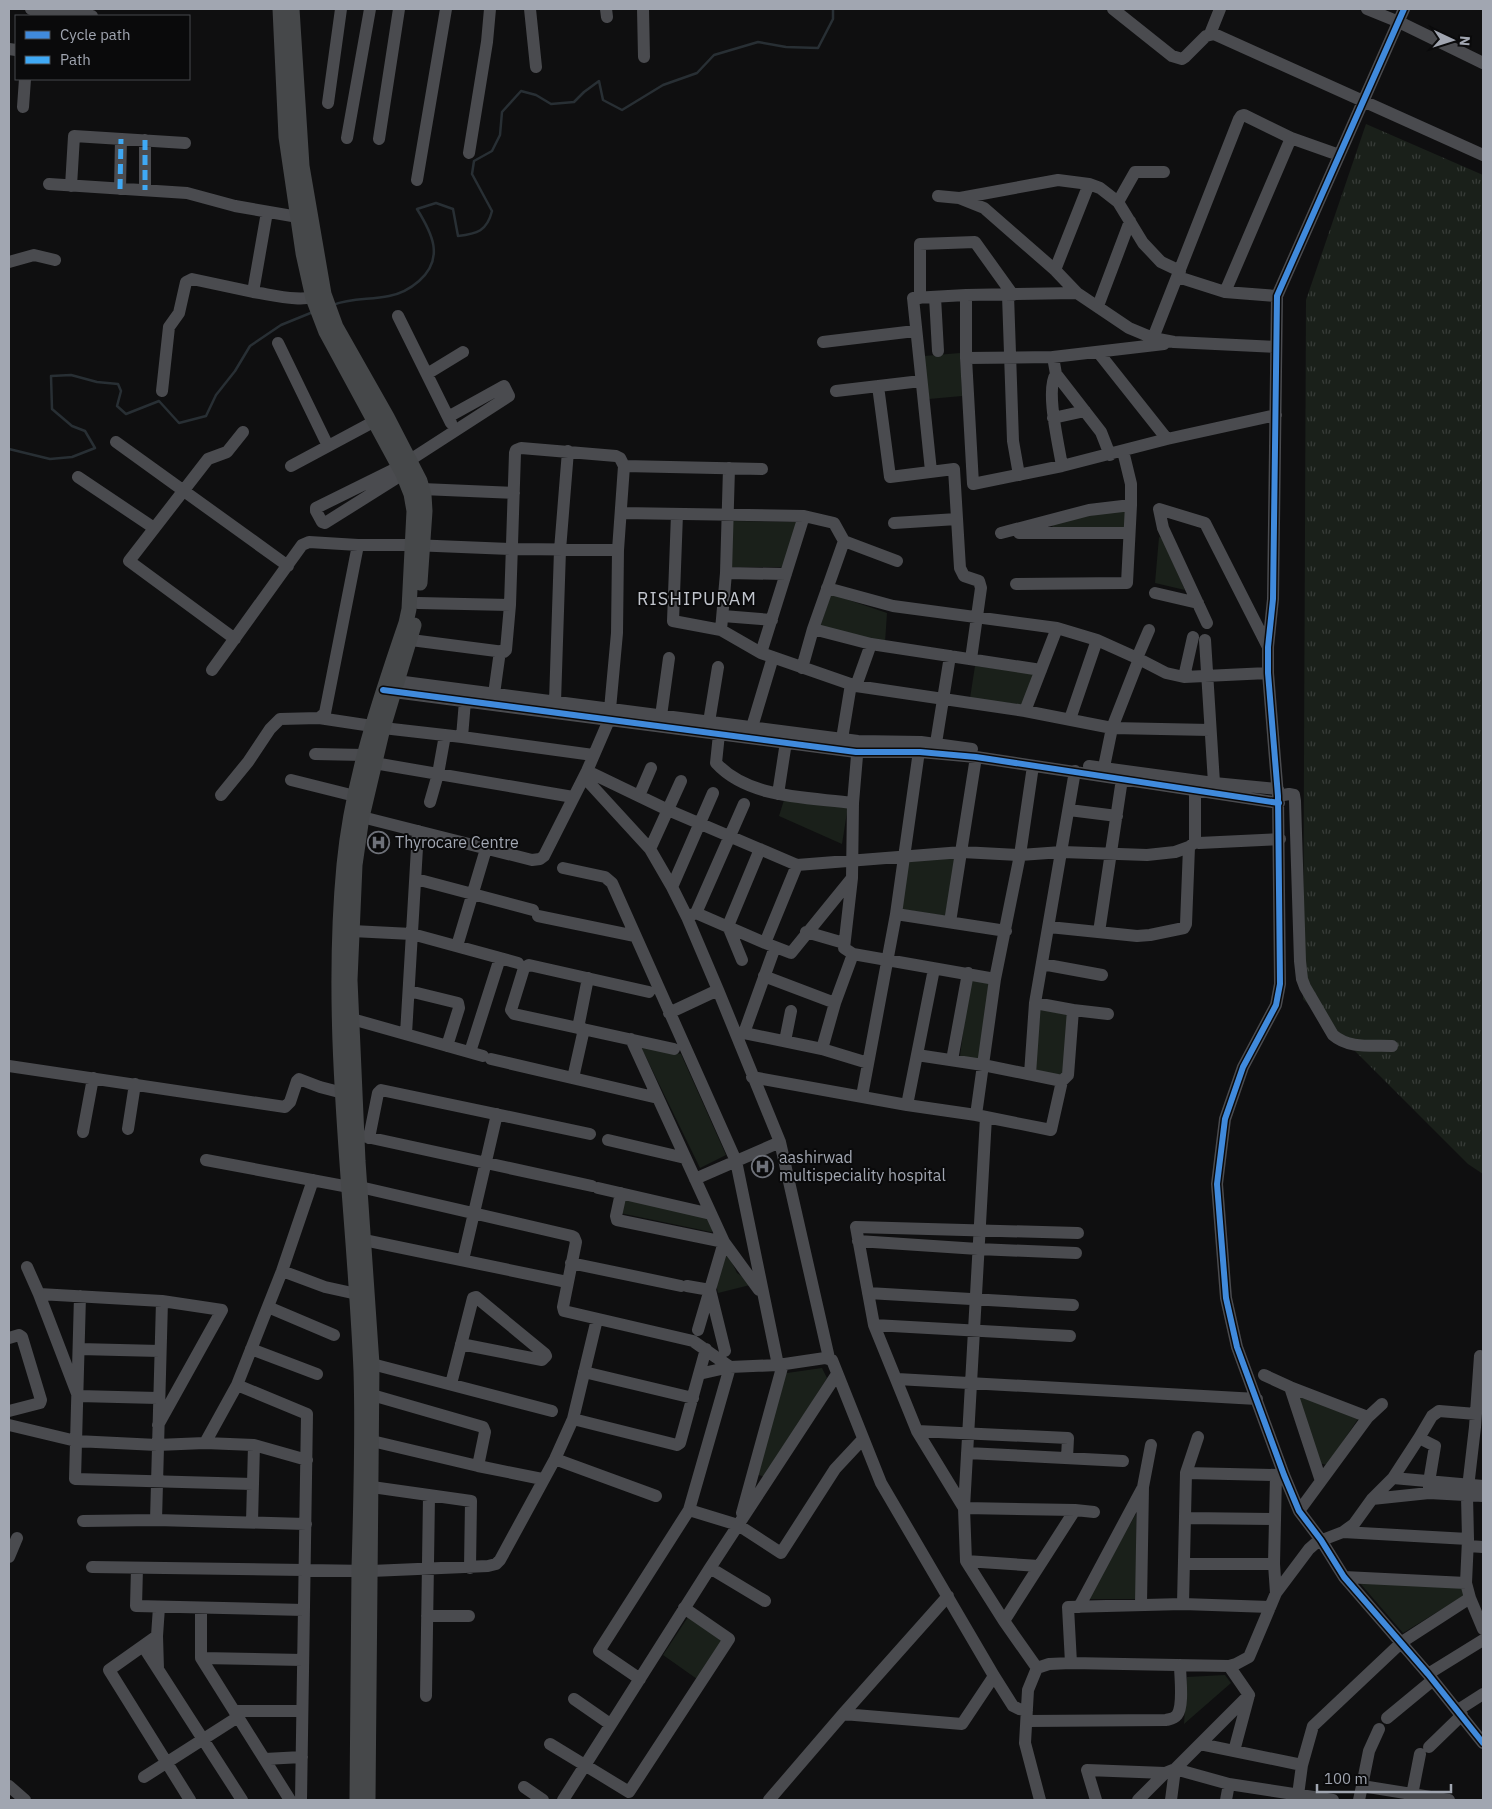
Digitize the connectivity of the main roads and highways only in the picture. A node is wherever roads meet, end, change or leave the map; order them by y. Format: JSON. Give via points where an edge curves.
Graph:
{"nodes":[{"id":1,"x":280,"y":9,"type":"edge"},
{"id":2,"x":292,"y":9,"type":"edge"},
{"id":3,"x":319,"y":300,"type":"junction"},
{"id":4,"x":331,"y":329,"type":"junction"},
{"id":5,"x":404,"y":467,"type":"junction"},
{"id":6,"x":417,"y":545,"type":"junction"},
{"id":7,"x":391,"y":686,"type":"junction"},
{"id":8,"x":369,"y":759,"type":"junction"},
{"id":9,"x":357,"y":815,"type":"junction"},
{"id":10,"x":354,"y":1187,"type":"junction"},
{"id":11,"x":363,"y":1296,"type":"junction"},
{"id":12,"x":365,"y":1572,"type":"junction"},
{"id":13,"x":357,"y":1800,"type":"edge"},
{"id":14,"x":368,"y":1800,"type":"edge"}],
"edges":[{"from":1,"to":3,"type":"main road","via":[[286,136],[298,217]]},
{"from":2,"to":3,"type":"main road","via":[[302,166]]},
{"from":3,"to":4,"type":"main road"},
{"from":4,"to":5,"type":"main road"},
{"from":4,"to":5,"type":"main road","via":[[375,421]]},
{"from":5,"to":6,"type":"main road","via":[[414,511]]},
{"from":5,"to":6,"type":"main road","via":[[422,489],[425,511]]},
{"from":6,"to":7,"type":"main road","via":[[409,609]]},
{"from":6,"to":7,"type":"main road","via":[[418,603],[411,640]]},
{"from":7,"to":8,"type":"main road"},
{"from":8,"to":9,"type":"main road"},
{"from":8,"to":9,"type":"main road","via":[[355,796]]},
{"from":9,"to":10,"type":"main road","via":[[350,980],[363,1136]]},
{"from":9,"to":10,"type":"main road","via":[[344,864],[338,980],[343,1093]]},
{"from":10,"to":11,"type":"main road"},
{"from":10,"to":11,"type":"main road","via":[[364,1240]]},
{"from":11,"to":12,"type":"main road","via":[[361,1376]]},
{"from":11,"to":12,"type":"main road","via":[[372,1364],[372,1487]]},
{"from":12,"to":13,"type":"main road"},
{"from":12,"to":14,"type":"main road"}]}
